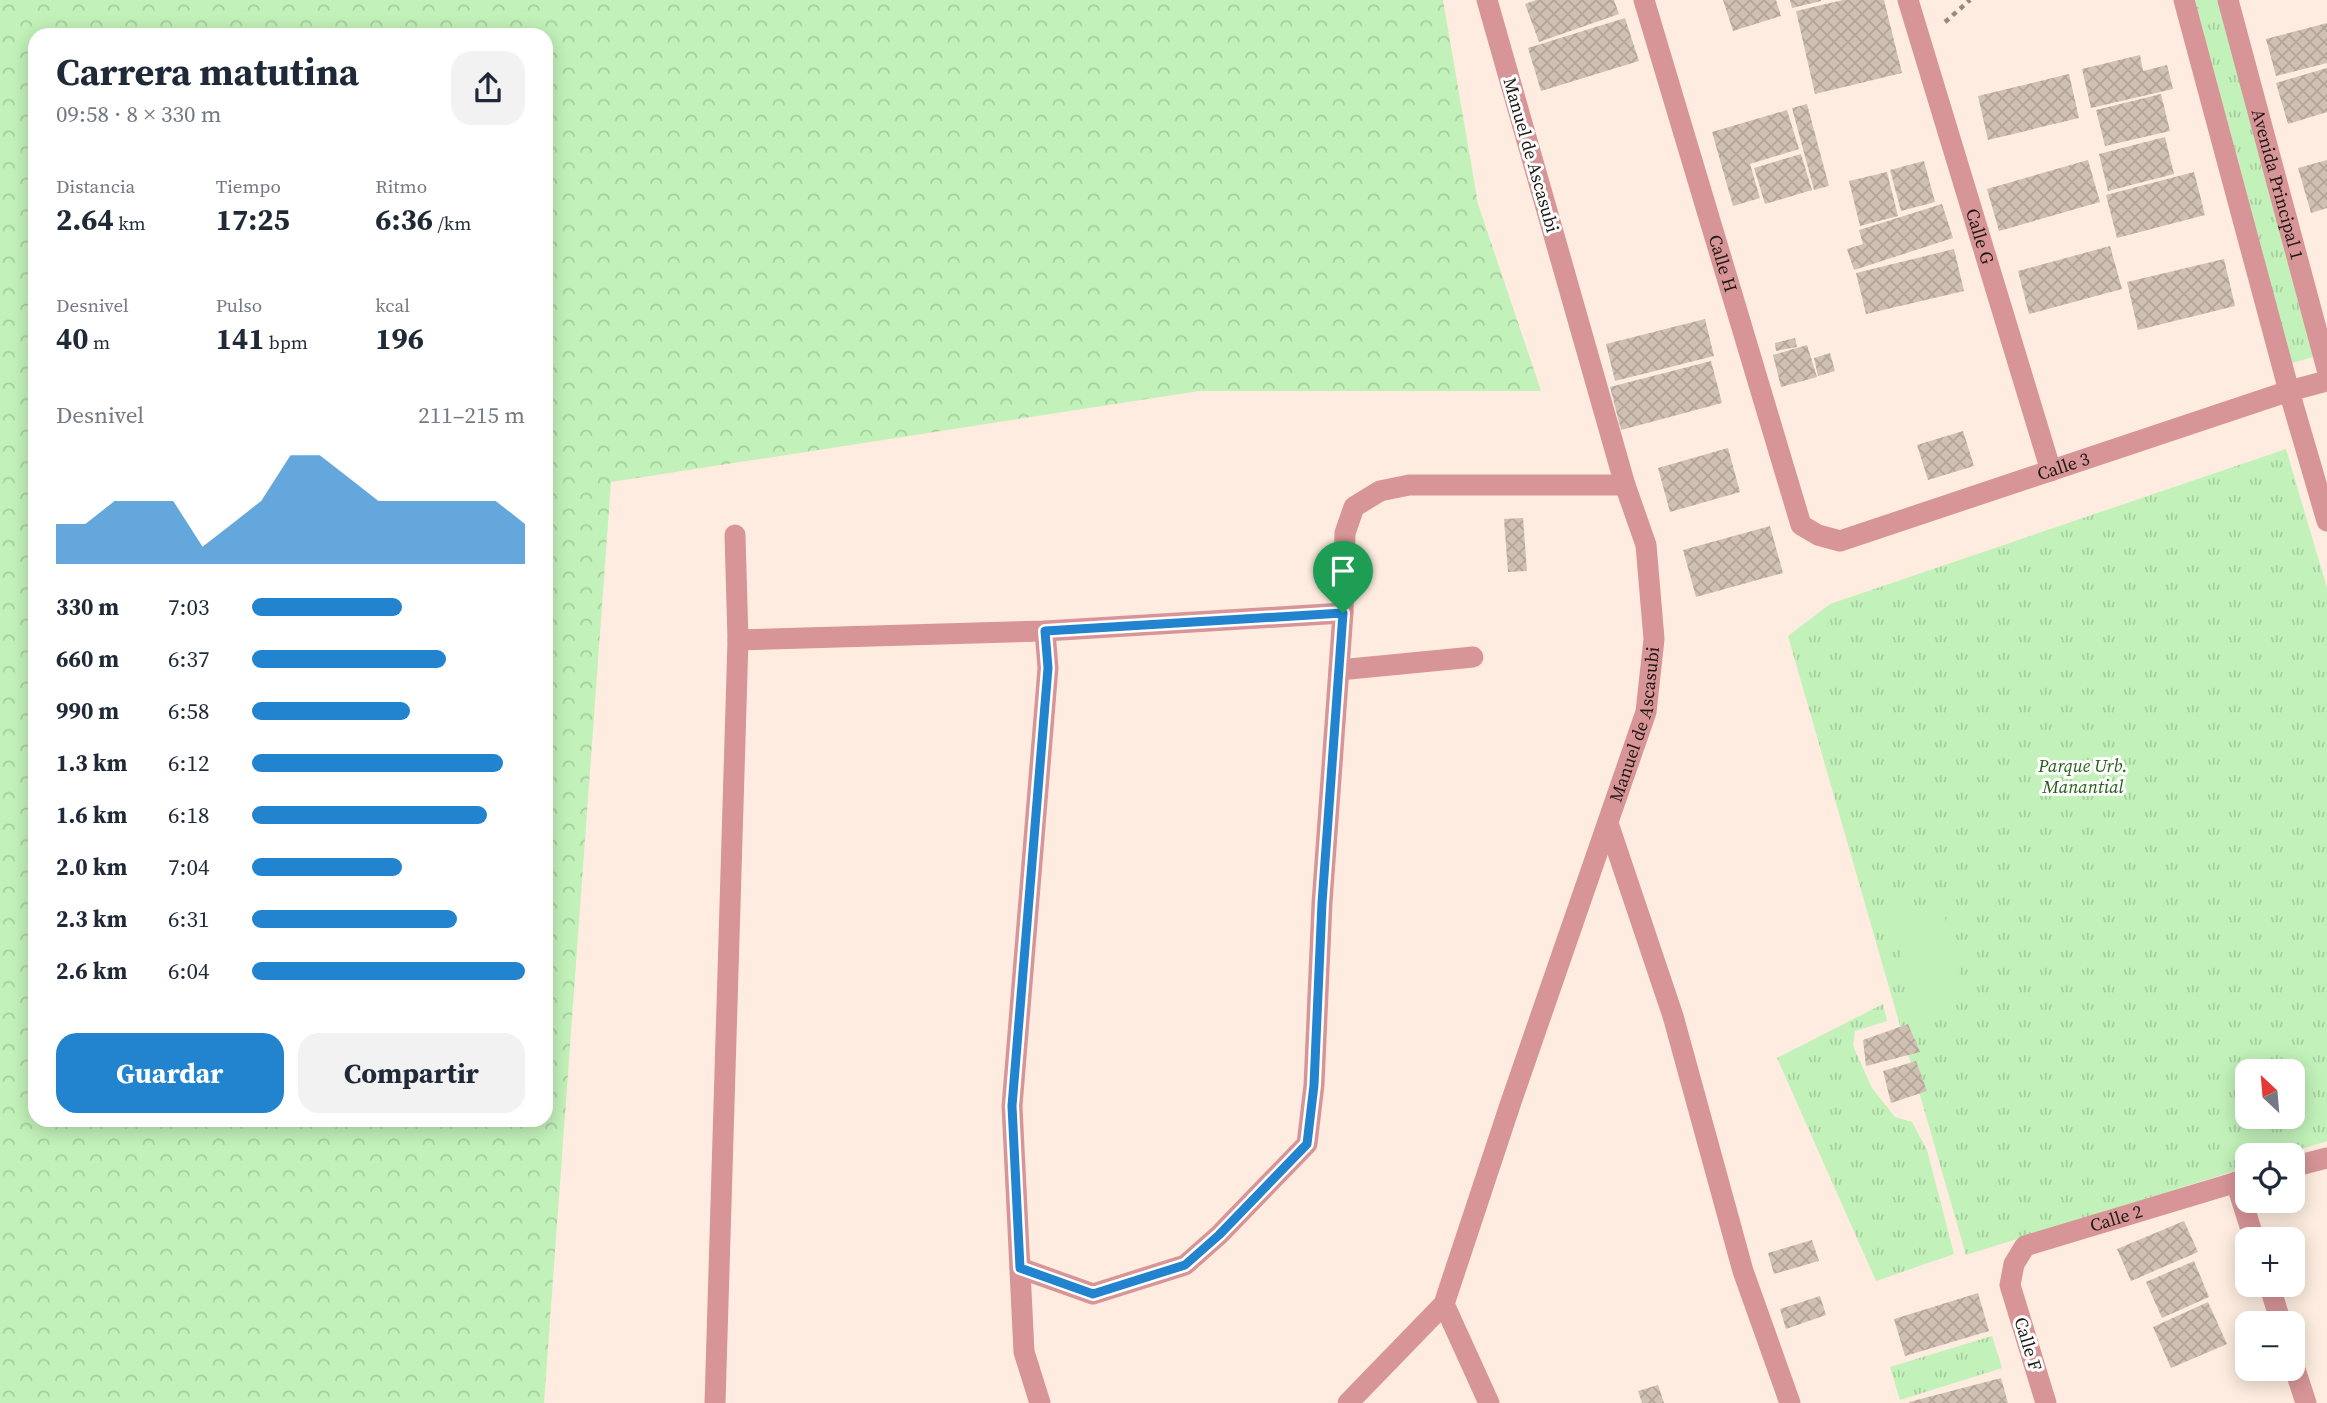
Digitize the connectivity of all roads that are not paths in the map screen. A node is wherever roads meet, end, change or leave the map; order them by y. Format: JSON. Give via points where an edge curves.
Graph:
{"nodes":[{"id":1,"x":1487,"y":0,"type":"edge"},
{"id":2,"x":1644,"y":0,"type":"edge"},
{"id":3,"x":1908,"y":0,"type":"edge"},
{"id":4,"x":2184,"y":0,"type":"edge"},
{"id":5,"x":2228,"y":0,"type":"edge"},
{"id":6,"x":2327,"y":369,"type":"edge"},
{"id":7,"x":2327,"y":381,"type":"edge"},
{"id":8,"x":2289,"y":391,"type":"junction"},
{"id":9,"x":2052,"y":471,"type":"junction"},
{"id":10,"x":1625,"y":485,"type":"junction"},
{"id":11,"x":2327,"y":521,"type":"edge"},
{"id":12,"x":1801,"y":525,"type":"joint"},
{"id":13,"x":735,"y":535,"type":"dead end"},
{"id":14,"x":1343,"y":613,"type":"junction"},
{"id":15,"x":1045,"y":631,"type":"junction"},
{"id":16,"x":738,"y":640,"type":"junction"},
{"id":17,"x":1474,"y":657,"type":"dead end"},
{"id":18,"x":1339,"y":670,"type":"junction"},
{"id":19,"x":1608,"y":823,"type":"junction"},
{"id":20,"x":2327,"y":1158,"type":"edge"},
{"id":21,"x":2305,"y":1164,"type":"edge"},
{"id":22,"x":2235,"y":1182,"type":"edge"},
{"id":23,"x":1020,"y":1268,"type":"junction"},
{"id":24,"x":2010,"y":1285,"type":"joint"},
{"id":25,"x":1444,"y":1304,"type":"junction"},
{"id":26,"x":2299,"y":1381,"type":"edge"},
{"id":27,"x":715,"y":1403,"type":"edge"},
{"id":28,"x":1040,"y":1403,"type":"edge"},
{"id":29,"x":1348,"y":1403,"type":"edge"},
{"id":30,"x":1489,"y":1403,"type":"edge"},
{"id":31,"x":1790,"y":1403,"type":"edge"},
{"id":32,"x":2046,"y":1403,"type":"edge"},
{"id":33,"x":2306,"y":1403,"type":"edge"}],
"edges":[{"from":1,"to":10,"type":"street","name":"Manuel de Ascasubi"},
{"from":2,"to":12,"type":"street","name":"Calle H"},
{"from":3,"to":9,"type":"street","name":"Calle G"},
{"from":4,"to":8,"type":"street"},
{"from":5,"to":6,"type":"street","name":"Avenida Principal 1"},
{"from":7,"to":8,"type":"street","name":"Calle 3"},
{"from":8,"to":9,"type":"street","name":"Calle 3"},
{"from":8,"to":11,"type":"street"},
{"from":9,"to":12,"type":"street","name":"Calle 3","via":[[1840,541]]},
{"from":10,"to":14,"type":"street","via":[[1409,485],[1380,491],[1354,507],[1345,533]]},
{"from":10,"to":19,"type":"street","name":"Manuel de Ascasubi","via":[[1646,545],[1654,639],[1646,712]]},
{"from":13,"to":16,"type":"street"},
{"from":14,"to":15,"type":"street"},
{"from":14,"to":18,"type":"street"},
{"from":15,"to":16,"type":"street"},
{"from":15,"to":23,"type":"street","via":[[1048,668],[1012,1106]]},
{"from":16,"to":27,"type":"street"},
{"from":17,"to":18,"type":"street"},
{"from":18,"to":23,"type":"street","via":[[1307,1144],[1185,1265],[1093,1294]]},
{"from":19,"to":25,"type":"street","name":"Manuel de Ascasubi"},
{"from":19,"to":31,"type":"street","via":[[1673,1016],[1743,1271]]},
{"from":20,"to":21,"type":"street"},
{"from":22,"to":24,"type":"street","name":"Calle 2","via":[[2025,1247],[2014,1264]]},
{"from":23,"to":28,"type":"street","via":[[1024,1352]]},
{"from":24,"to":32,"type":"street","name":"Calle F"},
{"from":25,"to":29,"type":"street","name":"Manuel de Ascasubi"},
{"from":25,"to":30,"type":"street"},
{"from":26,"to":33,"type":"street"}]}
